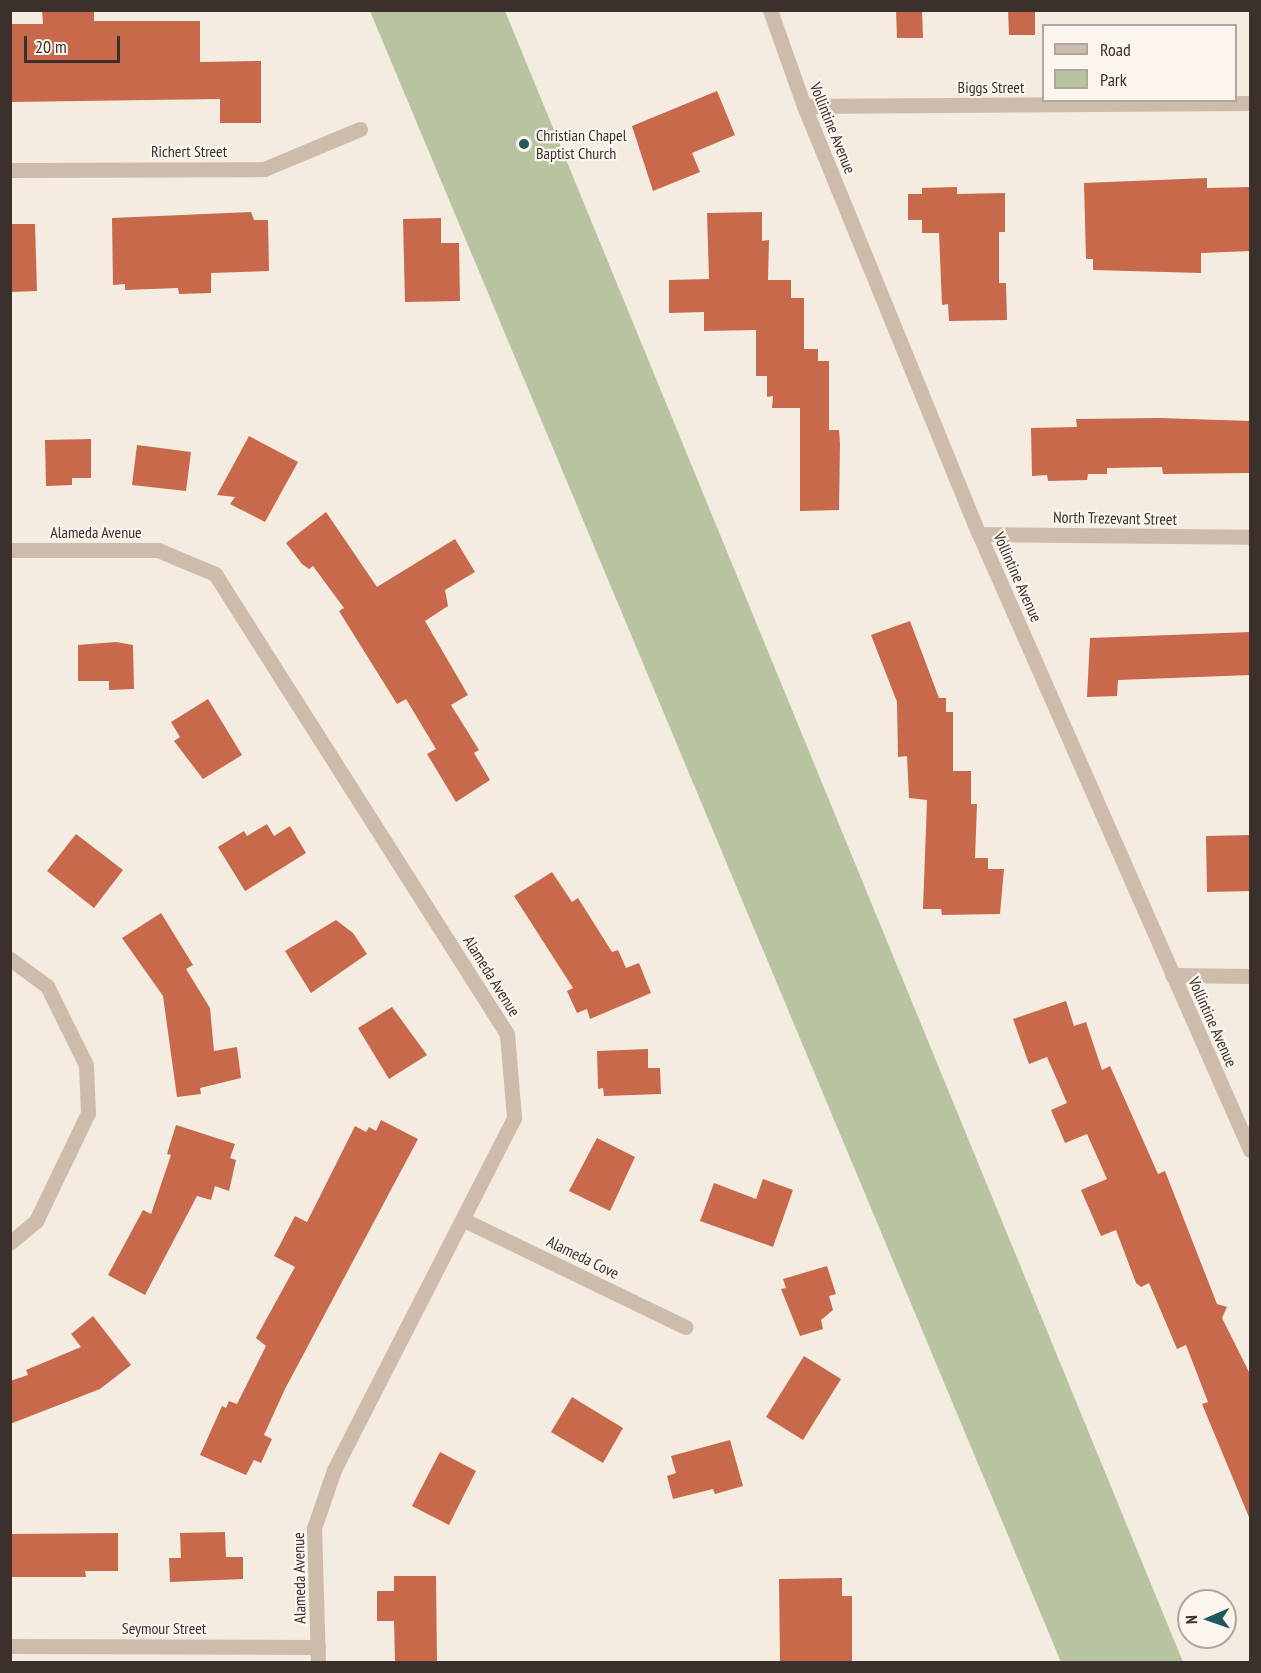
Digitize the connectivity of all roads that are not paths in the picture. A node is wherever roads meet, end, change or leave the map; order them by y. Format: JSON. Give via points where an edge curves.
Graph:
{"nodes":[{"id":1,"x":770,"y":10,"type":"edge"},
{"id":2,"x":1251,"y":103,"type":"edge"},
{"id":3,"x":804,"y":106,"type":"junction"},
{"id":4,"x":360,"y":129,"type":"dead end"},
{"id":5,"x":10,"y":170,"type":"edge"},
{"id":6,"x":979,"y":534,"type":"junction"},
{"id":7,"x":1251,"y":537,"type":"edge"},
{"id":8,"x":10,"y":550,"type":"edge"},
{"id":9,"x":10,"y":959,"type":"edge"},
{"id":10,"x":1172,"y":975,"type":"junction"},
{"id":11,"x":1251,"y":976,"type":"edge"},
{"id":12,"x":1251,"y":1150,"type":"edge"},
{"id":13,"x":464,"y":1220,"type":"junction"},
{"id":14,"x":10,"y":1243,"type":"edge"},
{"id":15,"x":686,"y":1327,"type":"dead end"},
{"id":16,"x":10,"y":1646,"type":"edge"},
{"id":17,"x":318,"y":1647,"type":"junction"},
{"id":18,"x":318,"y":1662,"type":"edge"}],
"edges":[{"from":1,"to":3,"type":"street","name":"Vollintine Avenue"},
{"from":2,"to":3,"type":"street","name":"Biggs Street"},
{"from":3,"to":6,"type":"street","name":"Vollintine Avenue"},
{"from":4,"to":5,"type":"street","name":"Richert Street","via":[[264,169]]},
{"from":6,"to":7,"type":"street","name":"North Trezevant Street"},
{"from":6,"to":10,"type":"street","name":"Vollintine Avenue"},
{"from":8,"to":13,"type":"street","name":"Alameda Avenue","via":[[158,550],[215,574],[507,1034],[514,1118]]},
{"from":9,"to":14,"type":"street","via":[[48,986],[86,1065],[88,1113],[36,1221]]},
{"from":10,"to":11,"type":"street"},
{"from":10,"to":12,"type":"street","name":"Vollintine Avenue"},
{"from":13,"to":15,"type":"street","name":"Alameda Cove"},
{"from":13,"to":17,"type":"street","name":"Alameda Avenue","via":[[327,1489],[314,1528]]},
{"from":16,"to":17,"type":"street","name":"Seymour Street"},
{"from":17,"to":18,"type":"street","name":"Alameda Avenue"}]}
